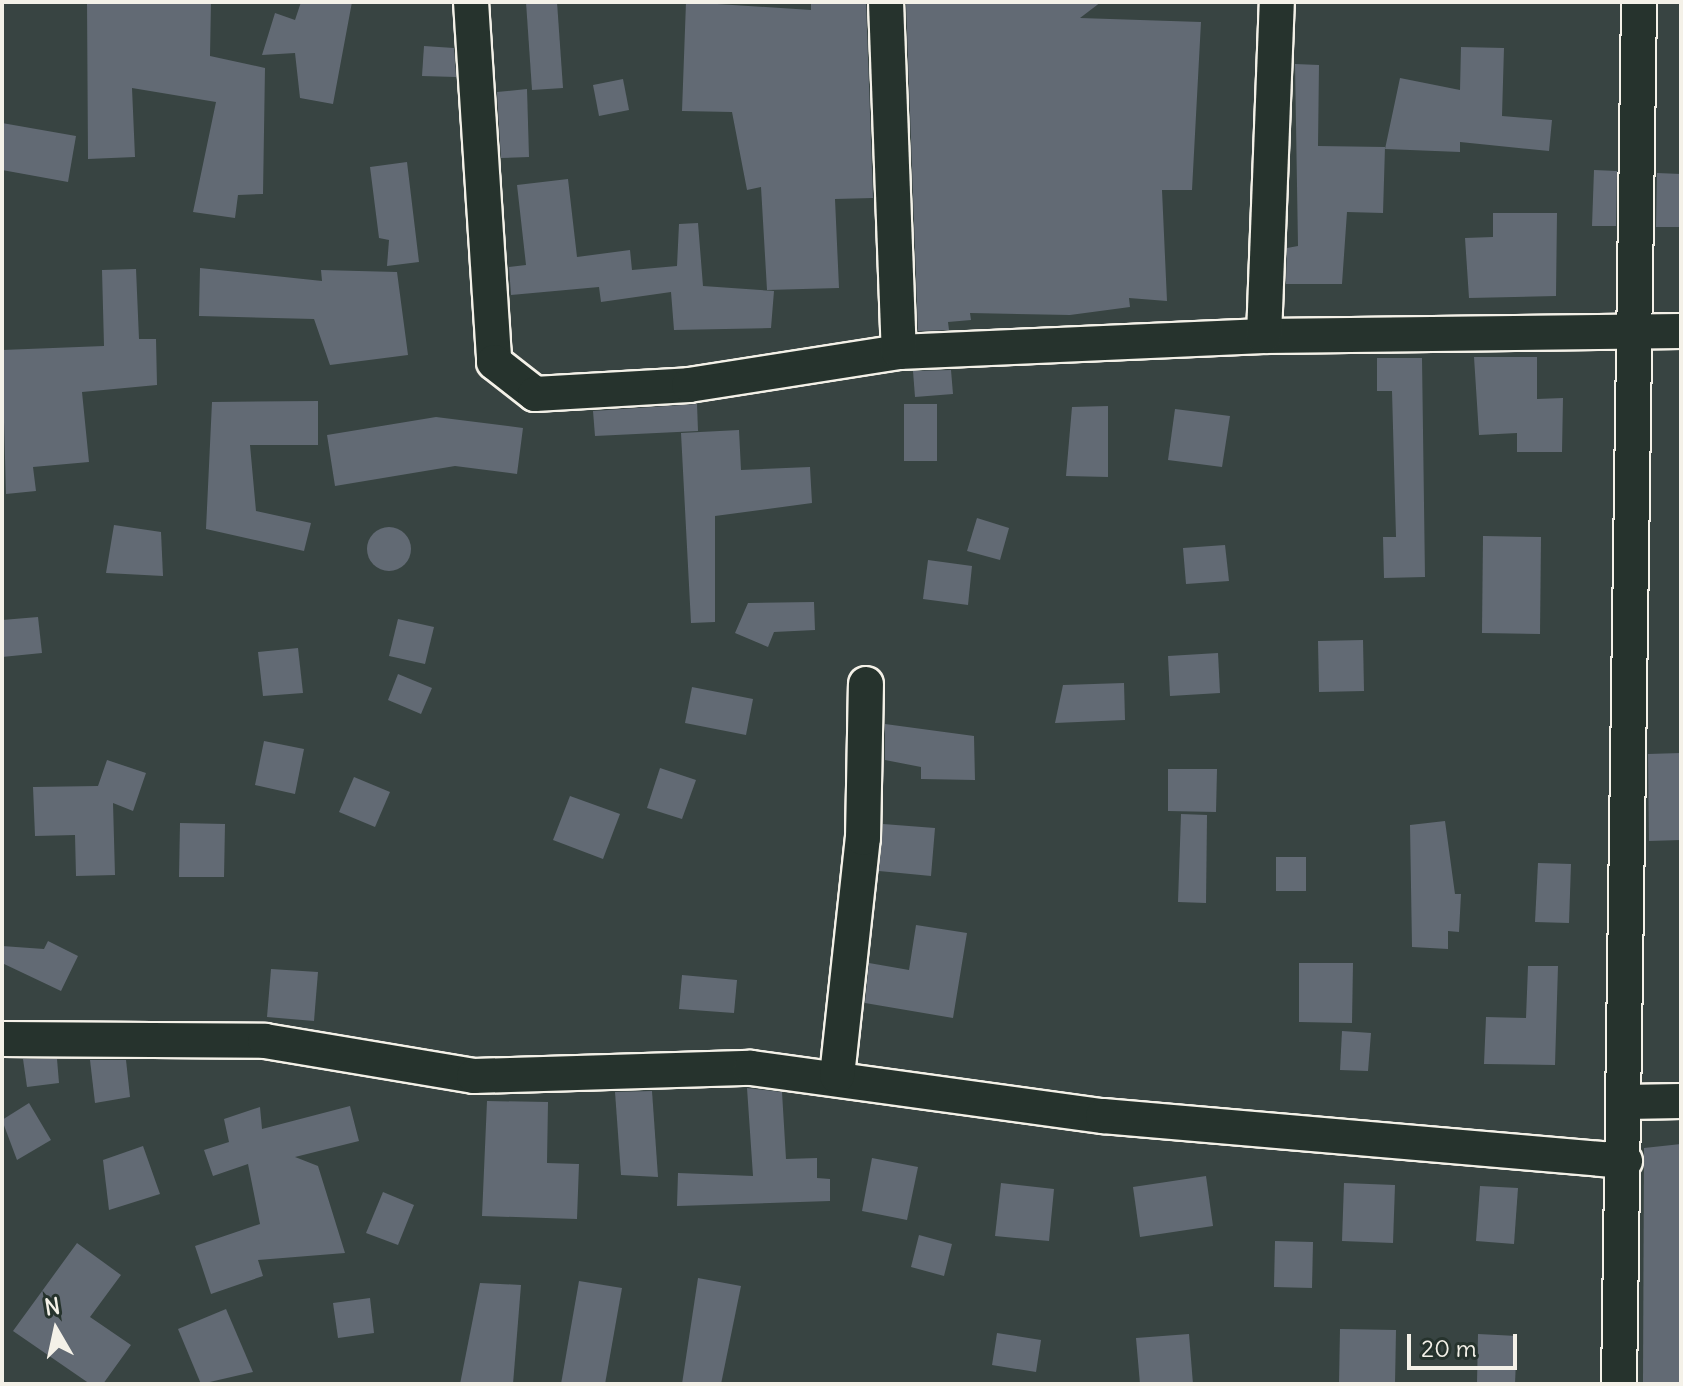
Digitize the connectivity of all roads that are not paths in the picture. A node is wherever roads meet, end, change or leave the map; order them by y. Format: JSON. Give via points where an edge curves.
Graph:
{"nodes":[{"id":1,"x":471,"y":2,"type":"edge"},
{"id":2,"x":886,"y":2,"type":"edge"},
{"id":3,"x":1277,"y":2,"type":"edge"},
{"id":4,"x":1639,"y":2,"type":"edge"},
{"id":5,"x":1681,"y":331,"type":"edge"},
{"id":6,"x":1640,"y":332,"type":"junction"},
{"id":7,"x":1264,"y":336,"type":"junction"},
{"id":8,"x":899,"y":352,"type":"junction"},
{"id":9,"x":866,"y":684,"type":"dead end"},
{"id":10,"x":2,"y":1039,"type":"edge"},
{"id":11,"x":837,"y":1076,"type":"junction"},
{"id":12,"x":1681,"y":1101,"type":"edge"},
{"id":13,"x":1625,"y":1102,"type":"junction"},
{"id":14,"x":1625,"y":1161,"type":"junction"},
{"id":15,"x":1619,"y":1384,"type":"edge"}],
"edges":[{"from":1,"to":8,"type":"street","via":[[486,308],[494,362],[512,382],[535,394],[689,385]]},
{"from":2,"to":8,"type":"street"},
{"from":3,"to":7,"type":"street"},
{"from":4,"to":6,"type":"street"},
{"from":5,"to":6,"type":"street"},
{"from":6,"to":7,"type":"street"},
{"from":6,"to":13,"type":"street"},
{"from":7,"to":8,"type":"street"},
{"from":9,"to":11,"type":"street","via":[[863,838]]},
{"from":10,"to":11,"type":"street","via":[[265,1041],[474,1076],[681,1065]]},
{"from":11,"to":14,"type":"street","via":[[1103,1116]]},
{"from":12,"to":13,"type":"street"},
{"from":13,"to":14,"type":"street"},
{"from":14,"to":15,"type":"street"}]}
